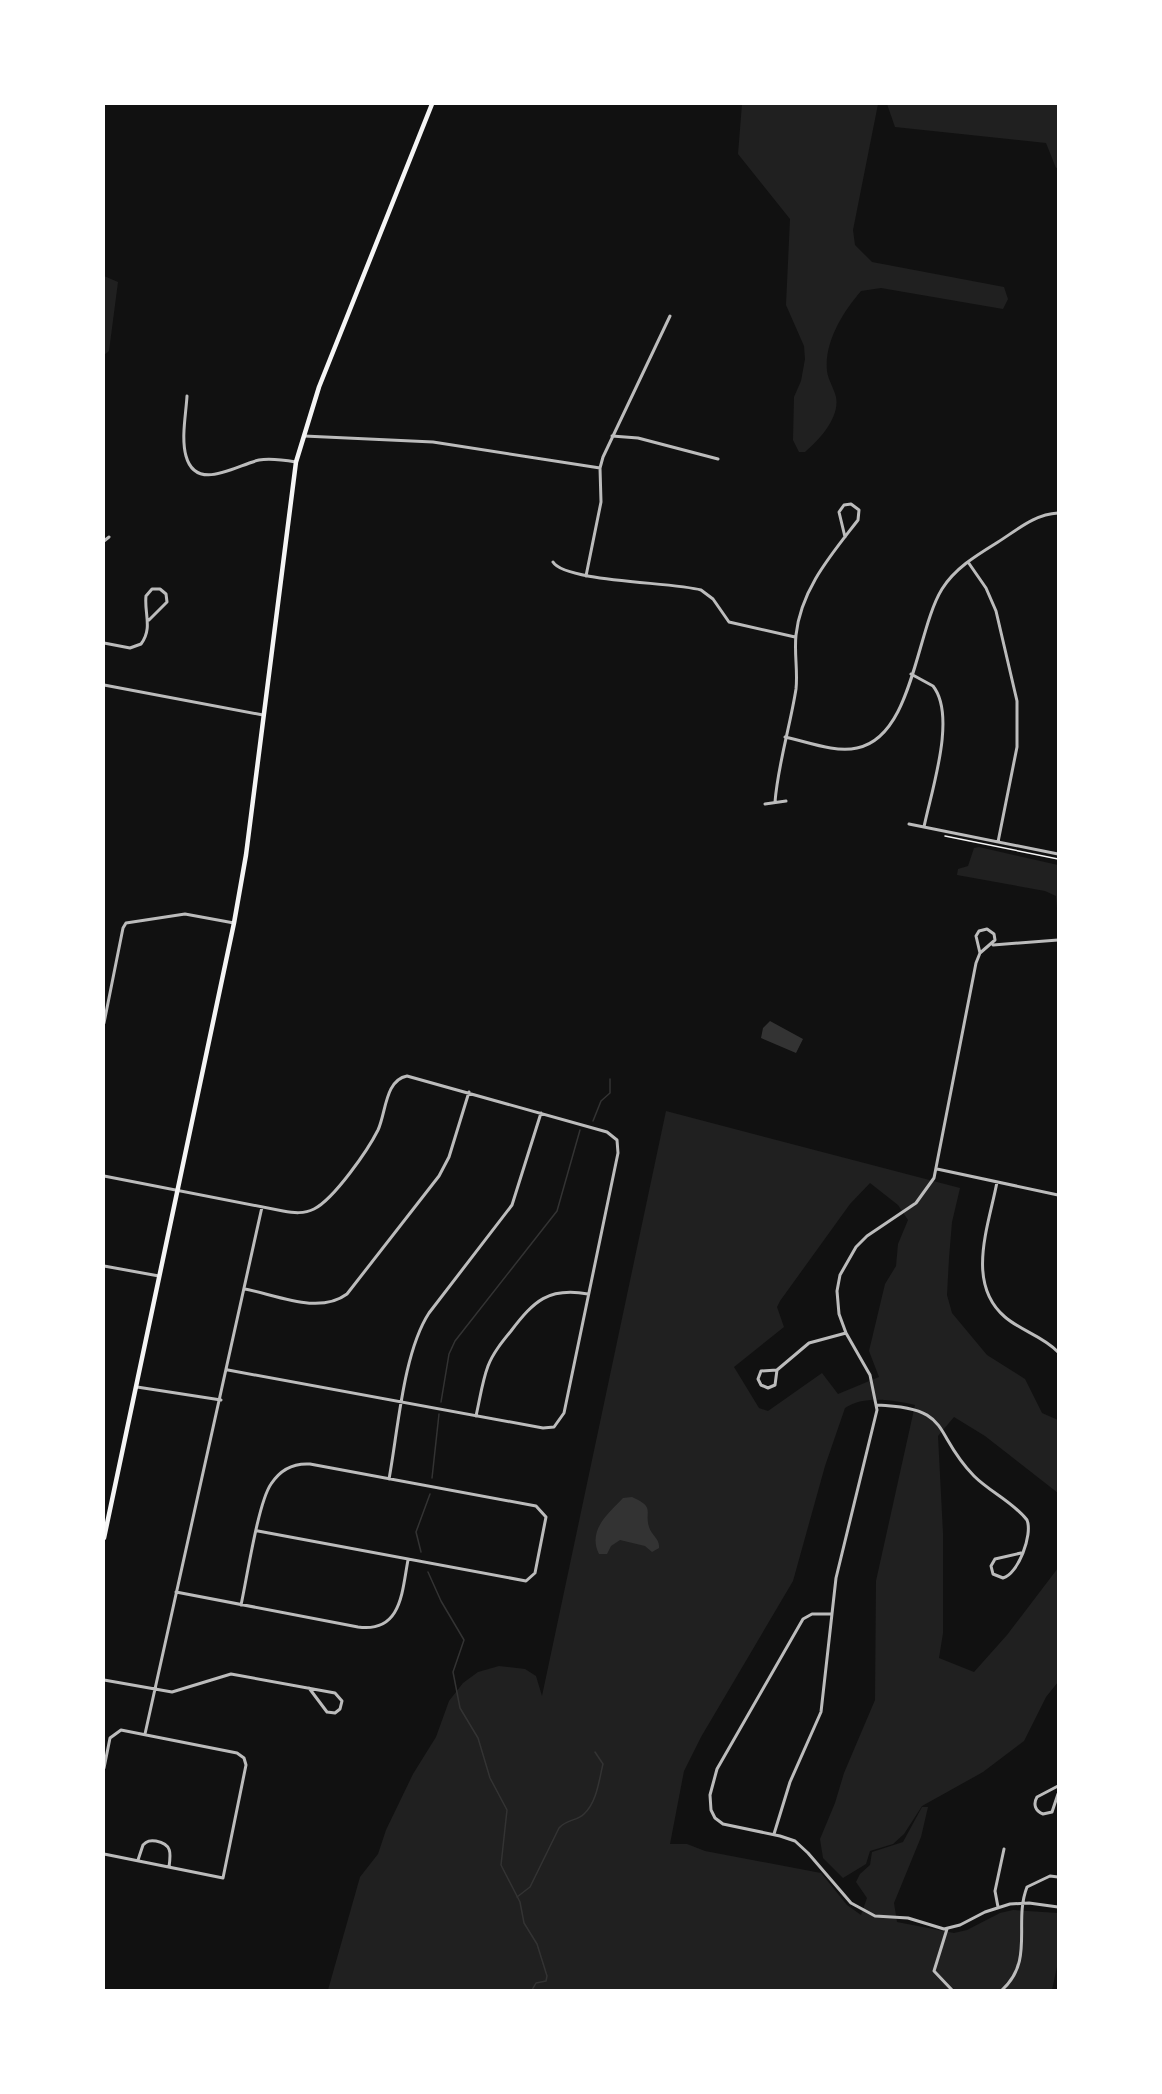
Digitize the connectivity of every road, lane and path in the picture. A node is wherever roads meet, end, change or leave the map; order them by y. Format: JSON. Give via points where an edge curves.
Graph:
{"nodes":[{"id":1,"x":432,"y":104,"type":"edge"},
{"id":2,"x":670,"y":316,"type":"dead end"},
{"id":3,"x":187,"y":396,"type":"dead end"},
{"id":4,"x":303,"y":436,"type":"junction"},
{"id":5,"x":612,"y":436,"type":"junction"},
{"id":6,"x":718,"y":459,"type":"dead end"},
{"id":7,"x":296,"y":462,"type":"junction"},
{"id":8,"x":600,"y":468,"type":"junction"},
{"id":9,"x":1059,"y":513,"type":"edge"},
{"id":10,"x":109,"y":537,"type":"dead end"},
{"id":11,"x":845,"y":537,"type":"junction"},
{"id":12,"x":104,"y":541,"type":"edge"},
{"id":13,"x":553,"y":562,"type":"dead end"},
{"id":14,"x":968,"y":562,"type":"junction"},
{"id":15,"x":586,"y":576,"type":"junction"},
{"id":16,"x":149,"y":620,"type":"junction"},
{"id":17,"x":795,"y":637,"type":"junction"},
{"id":18,"x":104,"y":643,"type":"edge"},
{"id":19,"x":911,"y":674,"type":"junction"},
{"id":20,"x":104,"y":685,"type":"edge"},
{"id":21,"x":263,"y":715,"type":"junction"},
{"id":22,"x":785,"y":737,"type":"junction"},
{"id":23,"x":786,"y":801,"type":"dead end"},
{"id":24,"x":775,"y":802,"type":"junction"},
{"id":25,"x":765,"y":804,"type":"dead end"},
{"id":26,"x":909,"y":824,"type":"dead end"},
{"id":27,"x":924,"y":827,"type":"junction"},
{"id":28,"x":938,"y":834,"type":"dead end"},
{"id":29,"x":998,"y":842,"type":"junction"},
{"id":30,"x":1059,"y":854,"type":"edge"},
{"id":31,"x":1059,"y":859,"type":"edge"},
{"id":32,"x":234,"y":923,"type":"junction"},
{"id":33,"x":1059,"y":940,"type":"edge"},
{"id":34,"x":992,"y":945,"type":"junction"},
{"id":35,"x":980,"y":953,"type":"junction"},
{"id":36,"x":104,"y":1023,"type":"edge"},
{"id":37,"x":469,"y":1092,"type":"junction"},
{"id":38,"x":541,"y":1113,"type":"junction"},
{"id":39,"x":937,"y":1169,"type":"junction"},
{"id":40,"x":104,"y":1176,"type":"edge"},
{"id":41,"x":997,"y":1182,"type":"junction"},
{"id":42,"x":179,"y":1189,"type":"junction"},
{"id":43,"x":1059,"y":1195,"type":"edge"},
{"id":44,"x":262,"y":1207,"type":"junction"},
{"id":45,"x":104,"y":1266,"type":"edge"},
{"id":46,"x":159,"y":1276,"type":"junction"},
{"id":47,"x":245,"y":1289,"type":"junction"},
{"id":48,"x":588,"y":1294,"type":"junction"},
{"id":49,"x":846,"y":1333,"type":"junction"},
{"id":50,"x":1059,"y":1352,"type":"edge"},
{"id":51,"x":228,"y":1370,"type":"junction"},
{"id":52,"x":777,"y":1370,"type":"junction"},
{"id":53,"x":136,"y":1387,"type":"junction"},
{"id":54,"x":221,"y":1400,"type":"junction"},
{"id":55,"x":403,"y":1403,"type":"junction"},
{"id":56,"x":877,"y":1405,"type":"junction"},
{"id":57,"x":476,"y":1416,"type":"junction"},
{"id":58,"x":389,"y":1479,"type":"junction"},
{"id":59,"x":258,"y":1531,"type":"junction"},
{"id":60,"x":104,"y":1538,"type":"edge"},
{"id":61,"x":1021,"y":1553,"type":"junction"},
{"id":62,"x":408,"y":1560,"type":"junction"},
{"id":63,"x":176,"y":1592,"type":"junction"},
{"id":64,"x":241,"y":1605,"type":"junction"},
{"id":65,"x":831,"y":1614,"type":"junction"},
{"id":66,"x":104,"y":1680,"type":"edge"},
{"id":67,"x":309,"y":1688,"type":"junction"},
{"id":68,"x":155,"y":1690,"type":"junction"},
{"id":69,"x":145,"y":1734,"type":"junction"},
{"id":70,"x":104,"y":1768,"type":"edge"},
{"id":71,"x":1059,"y":1786,"type":"edge"},
{"id":72,"x":1059,"y":1794,"type":"edge"},
{"id":73,"x":774,"y":1834,"type":"junction"},
{"id":74,"x":1004,"y":1849,"type":"dead end"},
{"id":75,"x":104,"y":1854,"type":"edge"},
{"id":76,"x":138,"y":1860,"type":"junction"},
{"id":77,"x":170,"y":1867,"type":"junction"},
{"id":78,"x":1059,"y":1877,"type":"edge"},
{"id":79,"x":1022,"y":1903,"type":"junction"},
{"id":80,"x":998,"y":1907,"type":"junction"},
{"id":81,"x":1059,"y":1908,"type":"edge"},
{"id":82,"x":947,"y":1928,"type":"junction"},
{"id":83,"x":952,"y":1990,"type":"edge"},
{"id":84,"x":1002,"y":1990,"type":"edge"}],
"edges":[{"from":1,"to":4,"type":"main road"},
{"from":2,"to":5,"type":"street"},
{"from":3,"to":7,"type":"street","via":[[185,449],[187,459],[198,472],[214,476],[259,460]]},
{"from":4,"to":7,"type":"main road"},
{"from":4,"to":8,"type":"street","via":[[433,442]]},
{"from":5,"to":6,"type":"street","via":[[638,438]]},
{"from":5,"to":8,"type":"street"},
{"from":7,"to":21,"type":"main road"},
{"from":8,"to":15,"type":"street","via":[[601,502]]},
{"from":9,"to":14,"type":"street","via":[[1035,518]]},
{"from":10,"to":12,"type":"street"},
{"from":11,"to":11,"type":"street","via":[[859,516],[858,508],[850,504],[839,512]]},
{"from":11,"to":17,"type":"street","via":[[811,585]]},
{"from":13,"to":15,"type":"street","via":[[562,571]]},
{"from":14,"to":19,"type":"street","via":[[938,597]]},
{"from":14,"to":29,"type":"street","via":[[996,611],[1017,700],[1017,747]]},
{"from":15,"to":17,"type":"street","via":[[696,589],[713,599],[729,622]]},
{"from":16,"to":16,"type":"street","via":[[168,602],[160,589],[152,589],[146,596]]},
{"from":16,"to":18,"type":"street","via":[[145,638],[138,646]]},
{"from":17,"to":22,"type":"street","via":[[796,684]]},
{"from":19,"to":22,"type":"street","via":[[891,726],[869,745],[844,749]]},
{"from":19,"to":27,"type":"street","via":[[935,689],[943,717]]},
{"from":20,"to":21,"type":"street"},
{"from":21,"to":32,"type":"main road"},
{"from":22,"to":24,"type":"street"},
{"from":23,"to":24,"type":"street"},
{"from":24,"to":25,"type":"street"},
{"from":26,"to":27,"type":"street"},
{"from":27,"to":29,"type":"street"},
{"from":28,"to":31,"type":"path"},
{"from":29,"to":30,"type":"street"},
{"from":32,"to":36,"type":"street","via":[[185,914],[126,923]]},
{"from":32,"to":42,"type":"main road"},
{"from":33,"to":34,"type":"street"},
{"from":34,"to":35,"type":"street"},
{"from":34,"to":35,"type":"street","via":[[993,932],[987,928],[979,931],[976,939]]},
{"from":35,"to":39,"type":"street"},
{"from":37,"to":38,"type":"street"},
{"from":37,"to":44,"type":"street","via":[[411,1076],[398,1078],[375,1136],[325,1202],[303,1212]]},
{"from":37,"to":47,"type":"street","via":[[449,1157],[439,1176],[347,1294],[331,1303],[318,1304]]},
{"from":38,"to":48,"type":"street","via":[[607,1132],[619,1146]]},
{"from":38,"to":55,"type":"street","via":[[512,1205],[419,1331]]},
{"from":39,"to":41,"type":"street"},
{"from":39,"to":49,"type":"street","via":[[922,1199],[867,1236],[846,1260],[837,1291]]},
{"from":40,"to":42,"type":"street"},
{"from":41,"to":43,"type":"street"},
{"from":41,"to":50,"type":"street","via":[[982,1257],[985,1288],[1004,1317]]},
{"from":42,"to":44,"type":"street"},
{"from":42,"to":46,"type":"main road"},
{"from":44,"to":47,"type":"street"},
{"from":45,"to":46,"type":"street"},
{"from":46,"to":53,"type":"main road"},
{"from":47,"to":51,"type":"street"},
{"from":48,"to":57,"type":"street","via":[[555,1293],[527,1310],[492,1358]]},
{"from":48,"to":57,"type":"street","via":[[559,1423],[548,1429]]},
{"from":49,"to":52,"type":"street","via":[[804,1345]]},
{"from":49,"to":56,"type":"street","via":[[870,1375]]},
{"from":51,"to":54,"type":"street"},
{"from":51,"to":55,"type":"street"},
{"from":52,"to":52,"type":"street","via":[[761,1371],[761,1385],[774,1386]]},
{"from":53,"to":54,"type":"street"},
{"from":53,"to":60,"type":"main road"},
{"from":54,"to":63,"type":"street"},
{"from":55,"to":57,"type":"street"},
{"from":55,"to":58,"type":"street"},
{"from":56,"to":61,"type":"street","via":[[912,1408],[938,1423],[972,1474],[1027,1520],[1030,1534]]},
{"from":56,"to":65,"type":"street","via":[[838,1564]]},
{"from":58,"to":59,"type":"street","via":[[310,1464],[293,1466],[271,1483]]},
{"from":58,"to":62,"type":"street","via":[[536,1506],[546,1516],[535,1573],[526,1581]]},
{"from":59,"to":62,"type":"street"},
{"from":59,"to":64,"type":"street"},
{"from":61,"to":61,"type":"street","via":[[1009,1576],[993,1574],[991,1566],[995,1559]]},
{"from":62,"to":64,"type":"street","via":[[397,1610],[374,1627]]},
{"from":63,"to":64,"type":"street"},
{"from":63,"to":68,"type":"street"},
{"from":65,"to":73,"type":"street","via":[[821,1712],[790,1782]]},
{"from":65,"to":73,"type":"street","via":[[813,1614],[803,1619],[723,1756],[712,1783],[711,1810],[720,1822]]},
{"from":66,"to":68,"type":"street"},
{"from":67,"to":67,"type":"street","via":[[337,1694],[342,1701],[340,1709],[327,1712]]},
{"from":67,"to":68,"type":"street","via":[[228,1674],[174,1692]]},
{"from":68,"to":69,"type":"street"},
{"from":69,"to":70,"type":"street","via":[[121,1730],[113,1733]]},
{"from":69,"to":77,"type":"street","via":[[237,1753],[246,1763],[224,1878]]},
{"from":71,"to":72,"type":"street","via":[[1037,1797],[1037,1810],[1043,1814],[1052,1812]]},
{"from":73,"to":82,"type":"street","via":[[804,1848],[844,1896],[861,1910],[879,1917],[908,1918],[931,1927]]},
{"from":74,"to":80,"type":"street","via":[[994,1891]]},
{"from":75,"to":76,"type":"street"},
{"from":76,"to":77,"type":"street"},
{"from":76,"to":77,"type":"street","via":[[144,1843],[151,1840],[164,1843],[170,1850]]},
{"from":78,"to":79,"type":"street","via":[[1050,1876],[1027,1887]]},
{"from":79,"to":80,"type":"street"},
{"from":79,"to":81,"type":"street"},
{"from":79,"to":84,"type":"street","via":[[1019,1964],[1013,1980]]},
{"from":80,"to":82,"type":"street"},
{"from":82,"to":83,"type":"street","via":[[934,1971]]}]}
